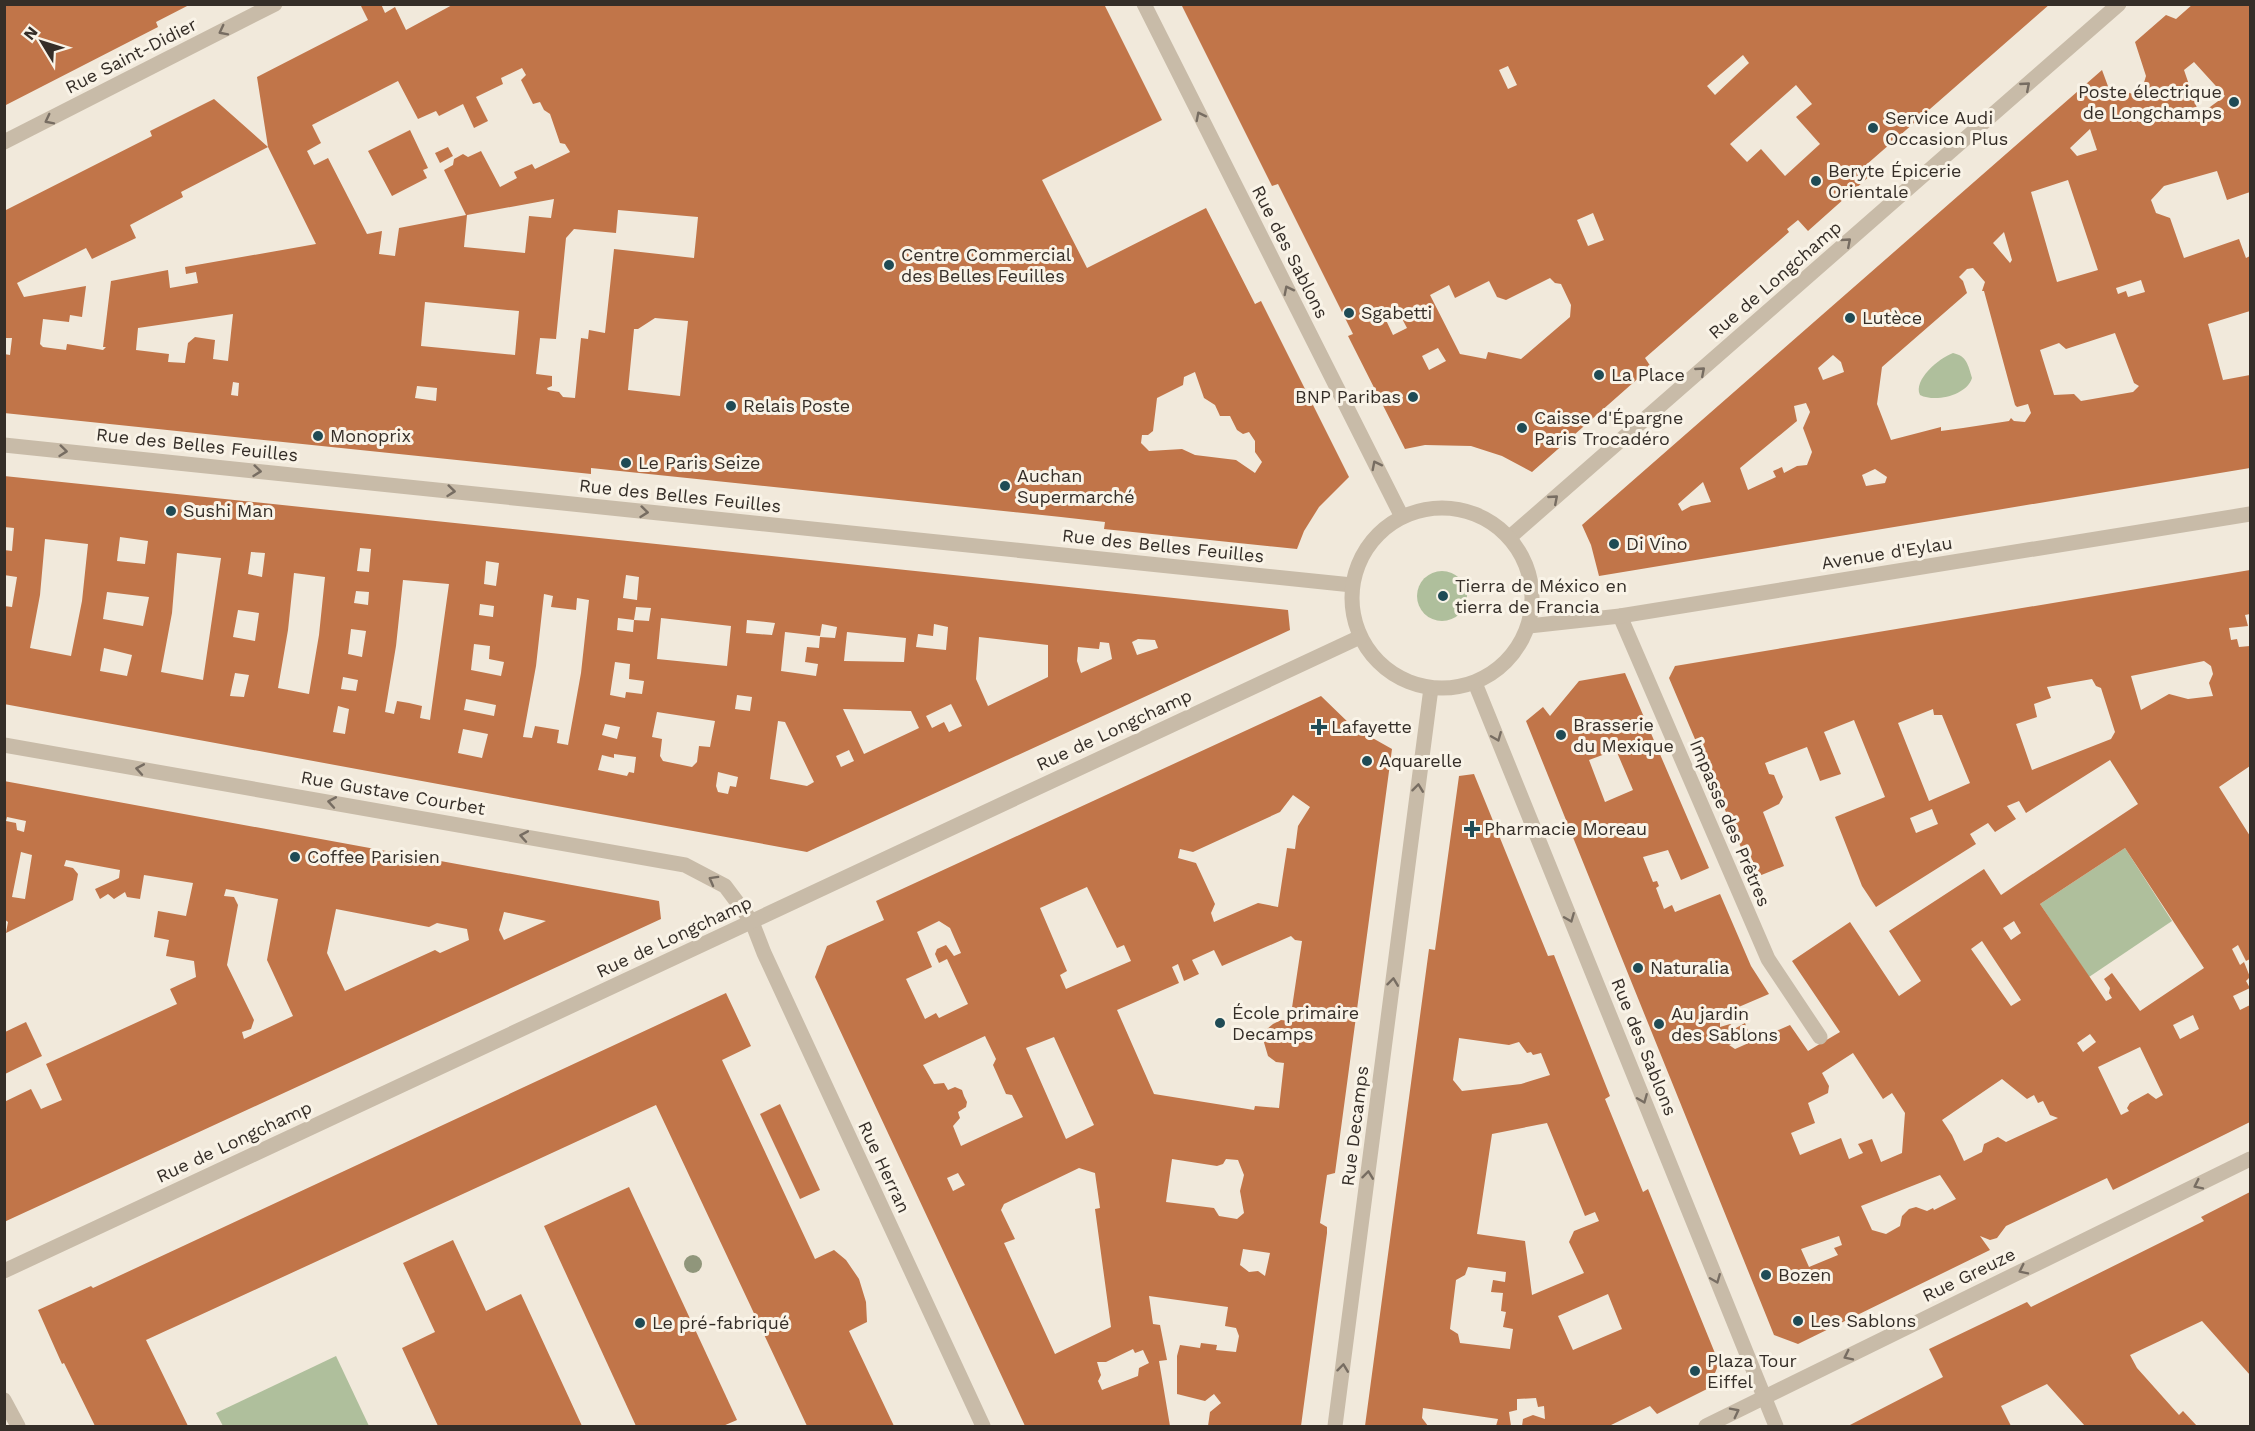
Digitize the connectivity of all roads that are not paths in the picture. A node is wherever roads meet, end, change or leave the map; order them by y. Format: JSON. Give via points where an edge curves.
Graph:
{"nodes":[{"id":1,"x":275,"y":4,"type":"edge"},
{"id":2,"x":1144,"y":4,"type":"edge"},
{"id":3,"x":2120,"y":4,"type":"edge"},
{"id":4,"x":4,"y":142,"type":"edge"},
{"id":5,"x":4,"y":445,"type":"edge"},
{"id":6,"x":2250,"y":514,"type":"edge"},
{"id":7,"x":1402,"y":517,"type":"junction"},
{"id":8,"x":1510,"y":537,"type":"junction"},
{"id":9,"x":1352,"y":585,"type":"junction"},
{"id":10,"x":1620,"y":616,"type":"junction"},
{"id":11,"x":1529,"y":626,"type":"junction"},
{"id":12,"x":1360,"y":637,"type":"junction"},
{"id":13,"x":1476,"y":683,"type":"junction"},
{"id":14,"x":1431,"y":688,"type":"junction"},
{"id":15,"x":4,"y":745,"type":"edge"},
{"id":16,"x":752,"y":922,"type":"junction"},
{"id":17,"x":1820,"y":1037,"type":"dead end"},
{"id":18,"x":2250,"y":1159,"type":"edge"},
{"id":19,"x":4,"y":1271,"type":"edge"},
{"id":20,"x":1764,"y":1397,"type":"junction"},
{"id":21,"x":4,"y":1400,"type":"edge"},
{"id":22,"x":18,"y":1426,"type":"edge"},
{"id":23,"x":983,"y":1426,"type":"edge"},
{"id":24,"x":1335,"y":1426,"type":"edge"},
{"id":25,"x":1706,"y":1426,"type":"edge"},
{"id":26,"x":1776,"y":1426,"type":"edge"}],
"edges":[{"from":1,"to":4,"type":"street","name":"Rue Saint-Didier","one_way":true},
{"from":7,"to":2,"type":"street","name":"Rue des Sablons","one_way":true},
{"from":8,"to":3,"type":"street","name":"Rue de Longchamp","one_way":true},
{"from":5,"to":9,"type":"street","name":"Rue des Belles Feuilles","one_way":true},
{"from":6,"to":10,"type":"street","name":"Avenue d'Eylau"},
{"from":7,"to":8,"type":"street","via":[[1439,507],[1459,509],[1495,524]]},
{"from":7,"to":9,"type":"street","via":[[1368,545]]},
{"from":8,"to":11,"type":"street","via":[[1523,556],[1531,579],[1533,603]]},
{"from":9,"to":12,"type":"street","via":[[1352,612]]},
{"from":10,"to":11,"type":"street","name":"Avenue d'Eylau"},
{"from":10,"to":17,"type":"street","name":"Impasse des Prêtres","via":[[1768,959]]},
{"from":11,"to":13,"type":"street","via":[[1508,660]]},
{"from":12,"to":14,"type":"street","via":[[1372,657],[1389,672],[1409,683]]},
{"from":12,"to":16,"type":"street","name":"Rue de Longchamp"},
{"from":13,"to":14,"type":"street"},
{"from":13,"to":20,"type":"street","name":"Rue des Sablons","one_way":true},
{"from":24,"to":14,"type":"street","name":"Rue Decamps","one_way":true},
{"from":16,"to":15,"type":"street","name":"Rue Gustave Courbet","one_way":true,"via":[[725,886],[685,865]]},
{"from":16,"to":19,"type":"street","name":"Rue de Longchamp"},
{"from":16,"to":23,"type":"street","name":"Rue Herran"},
{"from":18,"to":20,"type":"street","name":"Rue Greuze","one_way":true},
{"from":25,"to":20,"type":"street","name":"Rue Greuze","one_way":true},
{"from":20,"to":26,"type":"street","name":"Rue des Sablons"},
{"from":21,"to":22,"type":"street"}]}
